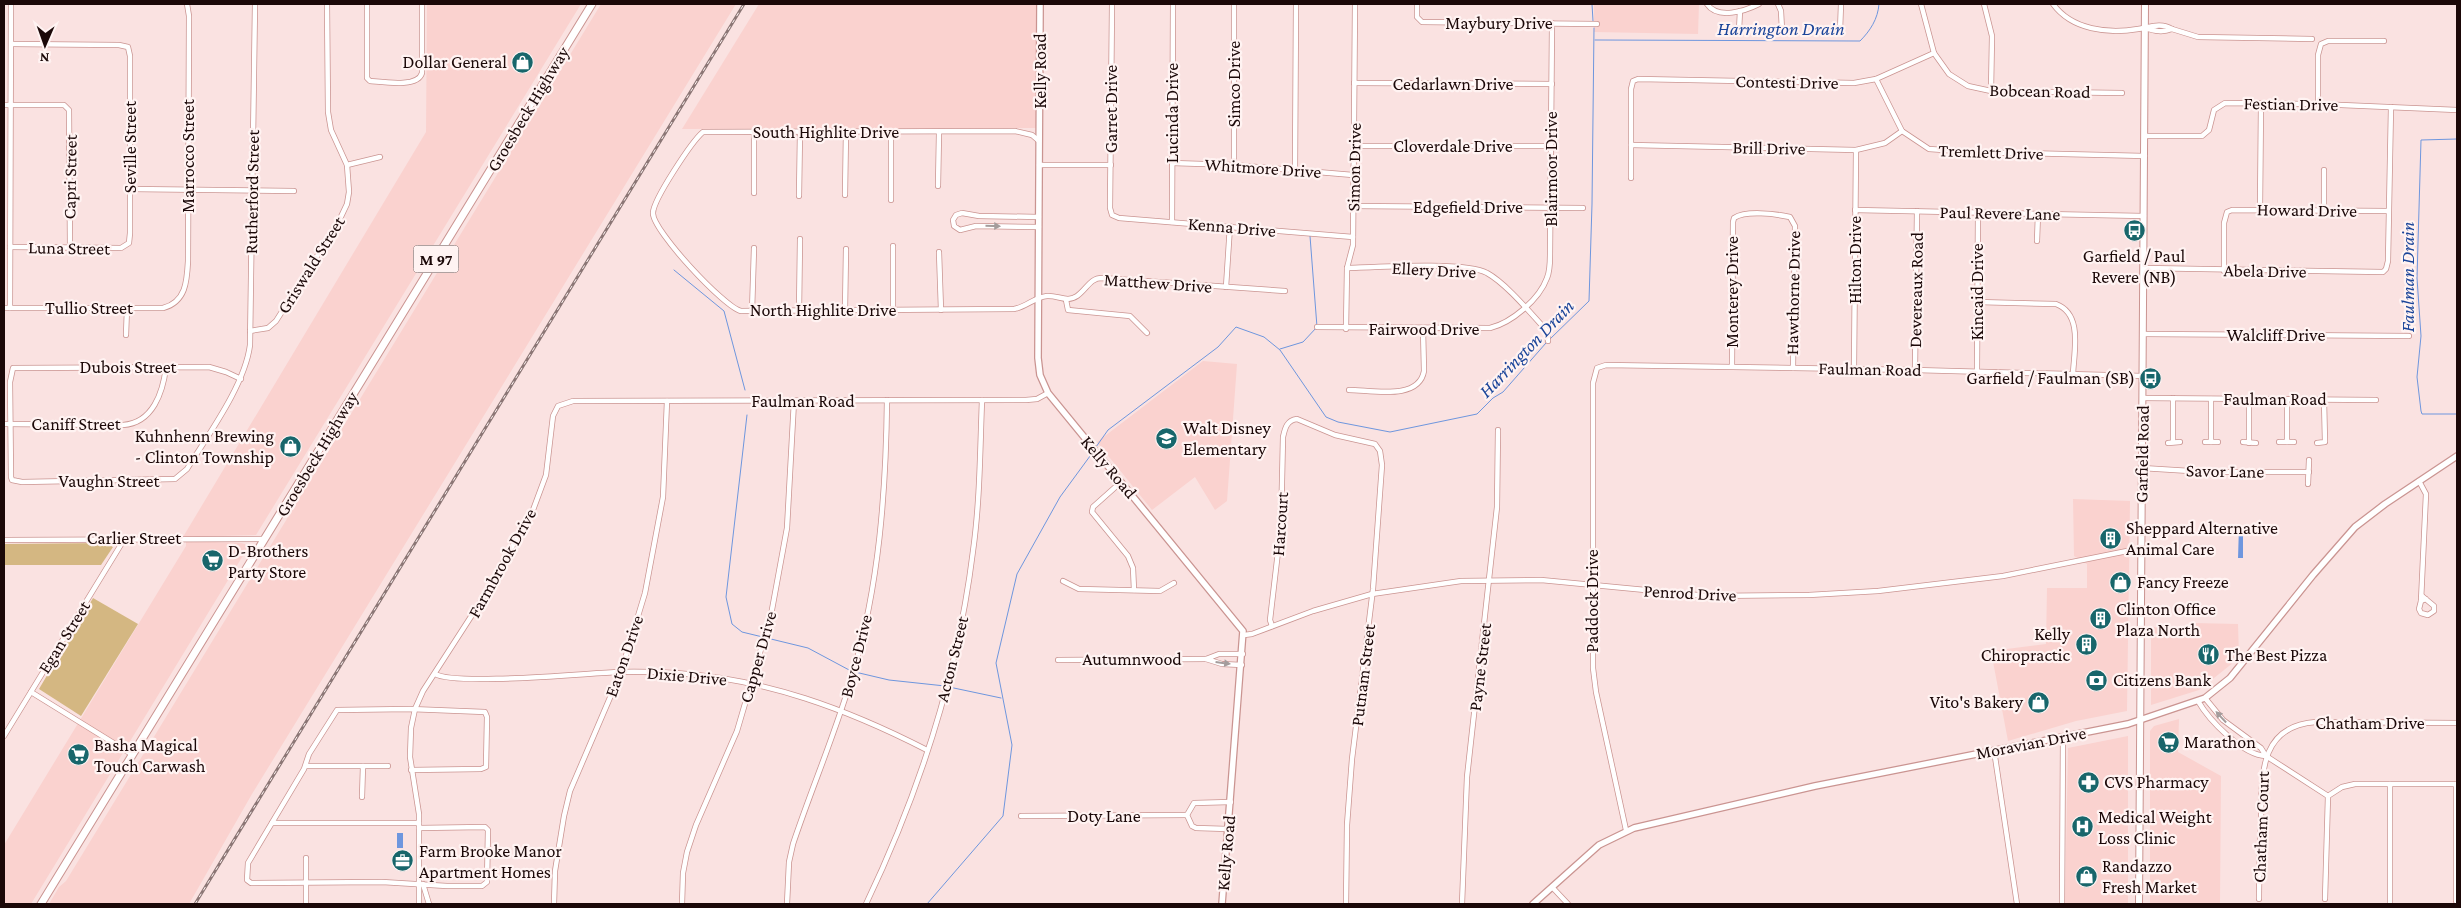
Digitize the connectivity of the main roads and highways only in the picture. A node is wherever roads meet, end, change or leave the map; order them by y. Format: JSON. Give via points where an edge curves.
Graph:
{"nodes":[{"id":1,"x":592,"y":4,"type":"edge"},
{"id":2,"x":2145,"y":4,"type":"edge"},
{"id":3,"x":41,"y":904,"type":"edge"},
{"id":4,"x":2139,"y":904,"type":"edge"}],
"edges":[{"from":1,"to":3,"type":"main road","name":"Groesbeck Highway","number":"M 97"},
{"from":2,"to":4,"type":"main road","name":"Garfield Road"}]}
